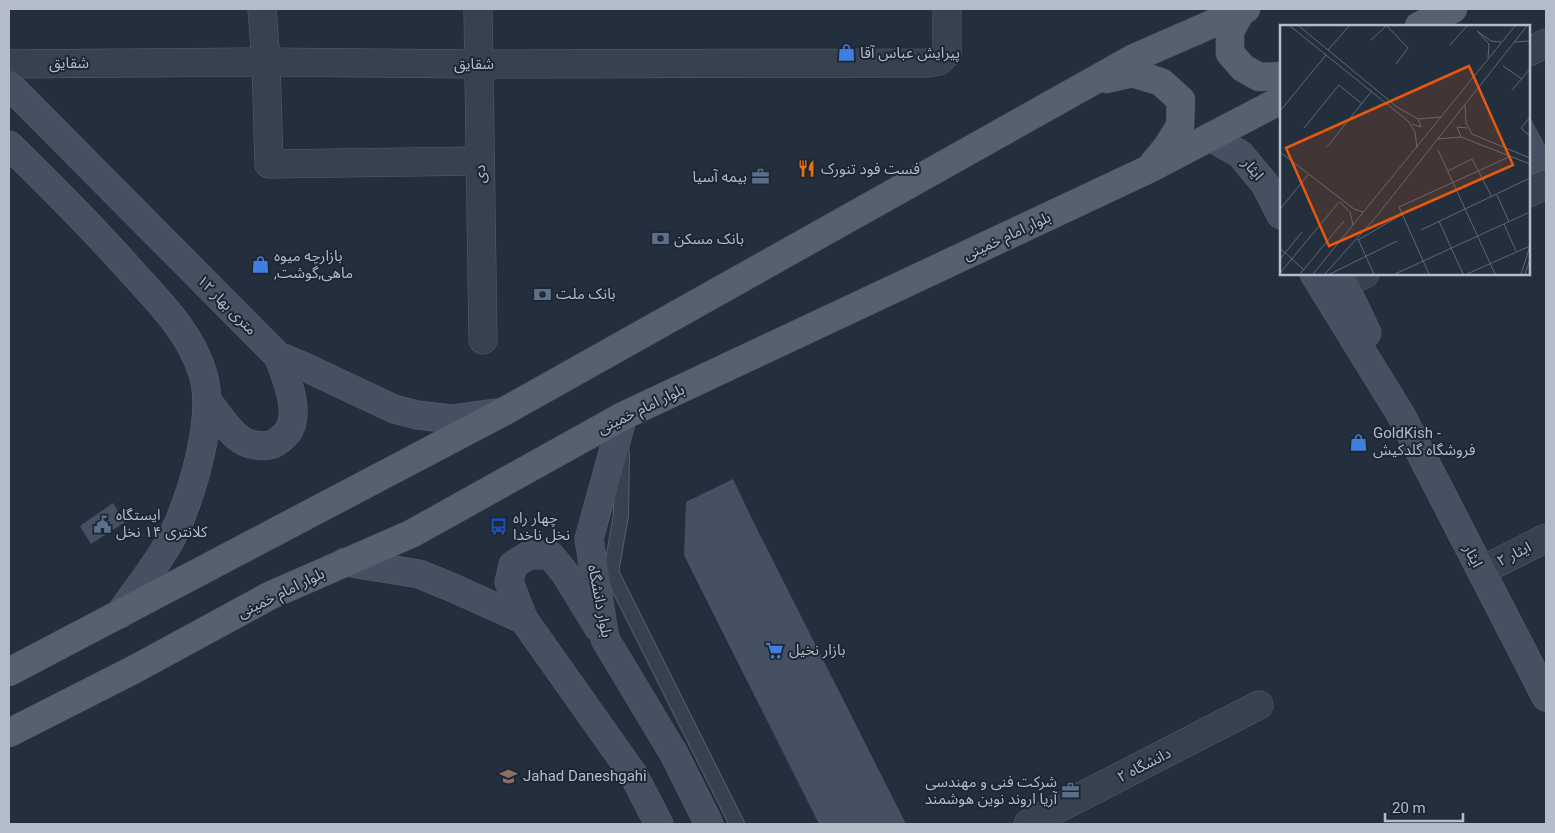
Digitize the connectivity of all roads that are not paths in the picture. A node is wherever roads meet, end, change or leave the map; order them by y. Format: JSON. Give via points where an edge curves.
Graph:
{"nodes":[{"id":1,"x":262,"y":9,"type":"edge"},
{"id":2,"x":478,"y":9,"type":"edge"},
{"id":3,"x":947,"y":9,"type":"edge"},
{"id":4,"x":1244,"y":9,"type":"edge"},
{"id":5,"x":1453,"y":9,"type":"edge"},
{"id":6,"x":1421,"y":25,"type":"edge"},
{"id":7,"x":1546,"y":43,"type":"edge"},
{"id":8,"x":1530,"y":51,"type":"edge"},
{"id":9,"x":266,"y":62,"type":"junction"},
{"id":10,"x":9,"y":64,"type":"edge"},
{"id":11,"x":478,"y":64,"type":"junction"},
{"id":12,"x":1280,"y":76,"type":"edge"},
{"id":13,"x":1092,"y":82,"type":"junction"},
{"id":14,"x":9,"y":85,"type":"edge"},
{"id":15,"x":1280,"y":101,"type":"edge"},
{"id":16,"x":1210,"y":138,"type":"junction"},
{"id":17,"x":9,"y":144,"type":"edge"},
{"id":18,"x":480,"y":161,"type":"junction"},
{"id":19,"x":1149,"y":169,"type":"junction"},
{"id":20,"x":1546,"y":184,"type":"edge"},
{"id":21,"x":1530,"y":192,"type":"edge"},
{"id":22,"x":1280,"y":213,"type":"edge"},
{"id":23,"x":1315,"y":275,"type":"edge"},
{"id":24,"x":1350,"y":277,"type":"edge"},
{"id":25,"x":483,"y":340,"type":"dead end"},
{"id":26,"x":278,"y":356,"type":"junction"},
{"id":27,"x":205,"y":387,"type":"junction"},
{"id":28,"x":503,"y":412,"type":"junction"},
{"id":29,"x":1401,"y":415,"type":"junction"},
{"id":30,"x":623,"y":416,"type":"junction"},
{"id":31,"x":1546,"y":538,"type":"edge"},
{"id":32,"x":345,"y":562,"type":"junction"},
{"id":33,"x":1481,"y":571,"type":"junction"},
{"id":34,"x":120,"y":614,"type":"junction"},
{"id":35,"x":524,"y":620,"type":"junction"},
{"id":36,"x":605,"y":639,"type":"junction"},
{"id":37,"x":9,"y":672,"type":"edge"},
{"id":38,"x":1546,"y":697,"type":"edge"},
{"id":39,"x":1259,"y":705,"type":"dead end"},
{"id":40,"x":9,"y":733,"type":"edge"},
{"id":41,"x":659,"y":824,"type":"edge"},
{"id":42,"x":709,"y":824,"type":"edge"},
{"id":43,"x":737,"y":824,"type":"edge"},
{"id":44,"x":1028,"y":824,"type":"edge"}],
"edges":[{"from":1,"to":9,"type":"street"},
{"from":2,"to":11,"type":"street","name":"دی"},
{"from":3,"to":11,"type":"street","name":"شقایق","via":[[947,52],[939,61],[927,63]]},
{"from":4,"to":12,"type":"main road","via":[[1230,31],[1230,53],[1243,68],[1259,77]]},
{"from":4,"to":13,"type":"main road","via":[[1134,58]]},
{"from":5,"to":6,"type":"main road"},
{"from":7,"to":8,"type":"street"},
{"from":9,"to":10,"type":"street","name":"شقایق"},
{"from":9,"to":11,"type":"street","name":"شقایق"},
{"from":9,"to":18,"type":"street","via":[[269,164]]},
{"from":11,"to":18,"type":"street","name":"دی"},
{"from":13,"to":19,"type":"main road","via":[[1132,72],[1161,82],[1181,100],[1180,126]]},
{"from":13,"to":28,"type":"main road"},
{"from":14,"to":26,"type":"street","name":"۱۲ متری بهار"},
{"from":15,"to":16,"type":"main road","name":"بلوار امام خمینی"},
{"from":16,"to":19,"type":"main road","name":"بلوار امام خمینی"},
{"from":16,"to":22,"type":"street","name":"ایثار","via":[[1240,154],[1266,184]]},
{"from":17,"to":27,"type":"street","via":[[85,220],[161,304],[192,347]]},
{"from":18,"to":25,"type":"street","name":"دی"},
{"from":19,"to":30,"type":"main road","name":"بلوار امام خمینی"},
{"from":20,"to":21,"type":"street"},
{"from":23,"to":29,"type":"street","name":"ایثار"},
{"from":24,"to":29,"type":"street","name":"ایثار","via":[[1357,309]]},
{"from":26,"to":27,"type":"street","via":[[289,383],[293,418],[287,433],[275,444],[259,446],[244,442],[228,428]]},
{"from":26,"to":28,"type":"street","name":"۱۲ متری بهار","via":[[394,408],[417,415],[452,419]]},
{"from":27,"to":34,"type":"street","via":[[203,443],[188,497],[172,536]]},
{"from":28,"to":34,"type":"main road"},
{"from":29,"to":33,"type":"street","name":"ایثار"},
{"from":30,"to":32,"type":"main road","name":"بلوار امام خمینی","via":[[411,534]]},
{"from":30,"to":36,"type":"street","name":"بلوار دانشگاه","via":[[589,538]]},
{"from":30,"to":43,"type":"lane","via":[[621,515],[611,572]]},
{"from":31,"to":33,"type":"street","name":"ایثار ۲"},
{"from":32,"to":35,"type":"street","via":[[419,574]]},
{"from":32,"to":40,"type":"main road","name":"بلوار امام خمینی","via":[[271,595]]},
{"from":33,"to":38,"type":"street","name":"ایثار"},
{"from":34,"to":37,"type":"main road"},
{"from":35,"to":36,"type":"street","via":[[509,582],[513,565],[529,555],[550,555],[565,573]]},
{"from":35,"to":41,"type":"street","via":[[633,774]]},
{"from":36,"to":42,"type":"street","name":"بلوار دانشگاه","via":[[674,754]]},
{"from":39,"to":44,"type":"street","name":"دانشگاه ۲"}]}
